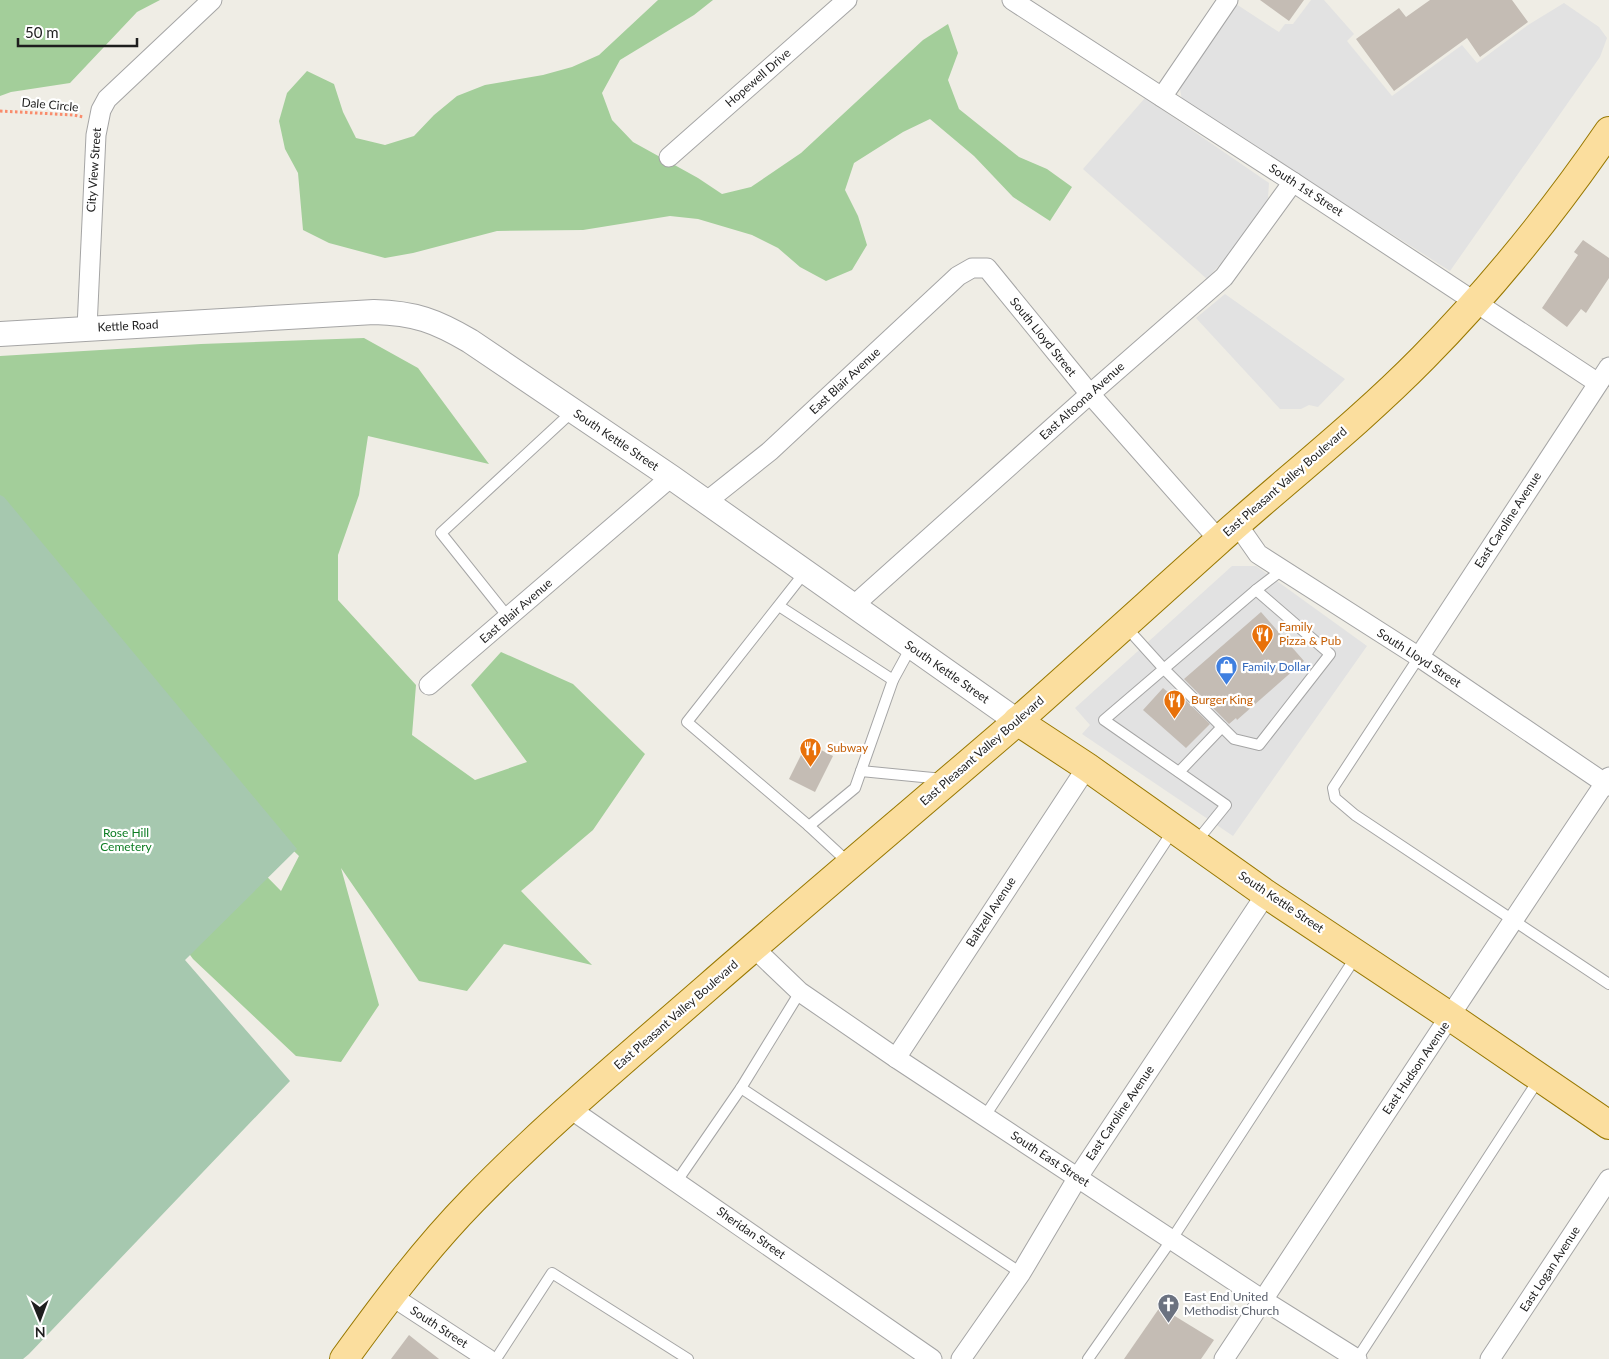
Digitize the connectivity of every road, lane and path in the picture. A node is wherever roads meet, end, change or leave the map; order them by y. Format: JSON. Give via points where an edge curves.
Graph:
{"nodes":[{"id":1,"x":212,"y":0,"type":"edge"},
{"id":2,"x":847,"y":0,"type":"edge"},
{"id":3,"x":1012,"y":0,"type":"edge"},
{"id":4,"x":1228,"y":0,"type":"edge"},
{"id":5,"x":1162,"y":97,"type":"junction"},
{"id":6,"x":0,"y":110,"type":"edge"},
{"id":7,"x":98,"y":120,"type":"junction"},
{"id":8,"x":1609,"y":131,"type":"edge"},
{"id":9,"x":669,"y":157,"type":"dead end"},
{"id":10,"x":1293,"y":182,"type":"junction"},
{"id":11,"x":987,"y":268,"type":"joint"},
{"id":12,"x":1476,"y":301,"type":"junction"},
{"id":13,"x":256,"y":319,"type":"joint"},
{"id":14,"x":86,"y":328,"type":"junction"},
{"id":15,"x":0,"y":334,"type":"edge"},
{"id":16,"x":1609,"y":367,"type":"edge"},
{"id":17,"x":1598,"y":383,"type":"junction"},
{"id":18,"x":1090,"y":394,"type":"junction"},
{"id":19,"x":573,"y":411,"type":"junction"},
{"id":20,"x":671,"y":477,"type":"junction"},
{"id":21,"x":706,"y":502,"type":"junction"},
{"id":22,"x":1228,"y":532,"type":"junction"},
{"id":23,"x":1282,"y":570,"type":"junction"},
{"id":24,"x":805,"y":572,"type":"junction"},
{"id":25,"x":1256,"y":590,"type":"junction"},
{"id":26,"x":779,"y":606,"type":"junction"},
{"id":27,"x":854,"y":606,"type":"junction"},
{"id":28,"x":508,"y":617,"type":"junction"},
{"id":29,"x":1124,"y":625,"type":"junction"},
{"id":30,"x":911,"y":647,"type":"junction"},
{"id":31,"x":1419,"y":657,"type":"junction"},
{"id":32,"x":1164,"y":669,"type":"junction"},
{"id":33,"x":893,"y":680,"type":"junction"},
{"id":34,"x":428,"y":685,"type":"dead end"},
{"id":35,"x":1017,"y":721,"type":"junction"},
{"id":36,"x":1222,"y":727,"type":"junction"},
{"id":37,"x":1087,"y":767,"type":"junction"},
{"id":38,"x":861,"y":771,"type":"junction"},
{"id":39,"x":1180,"y":772,"type":"junction"},
{"id":40,"x":949,"y":779,"type":"junction"},
{"id":41,"x":1608,"y":782,"type":"edge"},
{"id":42,"x":808,"y":826,"type":"junction"},
{"id":43,"x":1185,"y":836,"type":"junction"},
{"id":44,"x":850,"y":864,"type":"junction"},
{"id":45,"x":1266,"y":894,"type":"junction"},
{"id":46,"x":1513,"y":920,"type":"junction"},
{"id":47,"x":753,"y":947,"type":"junction"},
{"id":48,"x":1358,"y":954,"type":"junction"},
{"id":49,"x":1609,"y":983,"type":"edge"},
{"id":50,"x":800,"y":992,"type":"junction"},
{"id":51,"x":1451,"y":1017,"type":"junction"},
{"id":52,"x":896,"y":1058,"type":"junction"},
{"id":53,"x":1540,"y":1078,"type":"junction"},
{"id":54,"x":740,"y":1088,"type":"junction"},
{"id":55,"x":569,"y":1108,"type":"junction"},
{"id":56,"x":985,"y":1116,"type":"junction"},
{"id":57,"x":1609,"y":1125,"type":"edge"},
{"id":58,"x":1078,"y":1177,"type":"junction"},
{"id":59,"x":1609,"y":1179,"type":"edge"},
{"id":60,"x":677,"y":1181,"type":"junction"},
{"id":61,"x":1172,"y":1240,"type":"junction"},
{"id":62,"x":1021,"y":1273,"type":"junction"},
{"id":63,"x":390,"y":1295,"type":"junction"},
{"id":64,"x":1263,"y":1300,"type":"junction"},
{"id":65,"x":344,"y":1359,"type":"edge"},
{"id":66,"x":488,"y":1359,"type":"edge"},
{"id":67,"x":496,"y":1359,"type":"edge"},
{"id":68,"x":688,"y":1359,"type":"edge"},
{"id":69,"x":932,"y":1359,"type":"edge"},
{"id":70,"x":961,"y":1359,"type":"edge"},
{"id":71,"x":1088,"y":1359,"type":"edge"},
{"id":72,"x":1224,"y":1359,"type":"edge"},
{"id":73,"x":1357,"y":1359,"type":"edge"},
{"id":74,"x":1490,"y":1359,"type":"edge"}],
"edges":[{"from":1,"to":7,"type":"street","name":"City View Street","via":[[108,99]]},
{"from":2,"to":9,"type":"street","name":"Hopewell Drive"},
{"from":3,"to":5,"type":"street","name":"South 1st Street"},
{"from":4,"to":5,"type":"street"},
{"from":5,"to":10,"type":"street","name":"South 1st Street"},
{"from":6,"to":7,"type":"path","name":"Dale Circle"},
{"from":7,"to":14,"type":"street","name":"City View Street"},
{"from":8,"to":12,"type":"main road","name":"East Pleasant Valley Boulevard","via":[[1537,229]]},
{"from":10,"to":12,"type":"street","name":"South 1st Street"},
{"from":10,"to":18,"type":"street","name":"East Altoona Avenue","via":[[1224,277]]},
{"from":11,"to":18,"type":"street","name":"South Lloyd Street"},
{"from":11,"to":21,"type":"street","name":"East Blair Avenue","via":[[972,268],[958,276],[770,451]]},
{"from":12,"to":17,"type":"street","name":"South 1st Street"},
{"from":12,"to":22,"type":"main road","name":"East Pleasant Valley Boulevard","via":[[1366,412]]},
{"from":13,"to":14,"type":"street","name":"Kettle Road"},
{"from":13,"to":19,"type":"street","name":"South Kettle Street","via":[[374,312],[422,317],[470,340]]},
{"from":14,"to":15,"type":"street","name":"Kettle Road"},
{"from":16,"to":17,"type":"street","name":"East Caroline Avenue"},
{"from":17,"to":31,"type":"street","name":"East Caroline Avenue"},
{"from":18,"to":22,"type":"street","name":"South Lloyd Street"},
{"from":18,"to":27,"type":"street","name":"East Altoona Avenue"},
{"from":19,"to":20,"type":"street","name":"South Kettle Street"},
{"from":19,"to":28,"type":"lane","via":[[441,533]]},
{"from":20,"to":21,"type":"street","name":"South Kettle Street"},
{"from":20,"to":28,"type":"street","name":"East Blair Avenue"},
{"from":21,"to":24,"type":"street","name":"South Kettle Street"},
{"from":22,"to":23,"type":"street","name":"South Lloyd Street"},
{"from":22,"to":29,"type":"main road","name":"East Pleasant Valley Boulevard"},
{"from":23,"to":25,"type":"lane"},
{"from":23,"to":31,"type":"street","name":"South Lloyd Street"},
{"from":24,"to":26,"type":"lane"},
{"from":24,"to":27,"type":"street","name":"South Kettle Street"},
{"from":25,"to":32,"type":"lane"},
{"from":25,"to":36,"type":"lane","via":[[1330,654],[1259,745],[1234,739]]},
{"from":26,"to":33,"type":"lane"},
{"from":26,"to":42,"type":"lane","via":[[687,722]]},
{"from":27,"to":30,"type":"street","name":"South Kettle Street"},
{"from":28,"to":34,"type":"street","name":"East Blair Avenue"},
{"from":29,"to":32,"type":"lane"},
{"from":29,"to":35,"type":"main road","name":"East Pleasant Valley Boulevard"},
{"from":30,"to":33,"type":"lane"},
{"from":30,"to":35,"type":"street","name":"South Kettle Street"},
{"from":31,"to":41,"type":"street","name":"South Lloyd Street"},
{"from":31,"to":46,"type":"lane","via":[[1332,788],[1335,798],[1355,815]]},
{"from":32,"to":36,"type":"lane"},
{"from":32,"to":39,"type":"lane","via":[[1104,720]]},
{"from":33,"to":38,"type":"lane"},
{"from":35,"to":37,"type":"main road","name":"South Kettle Street"},
{"from":35,"to":40,"type":"main road","name":"East Pleasant Valley Boulevard"},
{"from":36,"to":39,"type":"lane"},
{"from":37,"to":43,"type":"main road","name":"South Kettle Street"},
{"from":37,"to":52,"type":"street","name":"Baltzell Avenue"},
{"from":38,"to":40,"type":"lane"},
{"from":38,"to":42,"type":"lane","via":[[855,788]]},
{"from":39,"to":43,"type":"lane","via":[[1226,805]]},
{"from":40,"to":44,"type":"main road","name":"East Pleasant Valley Boulevard"},
{"from":41,"to":46,"type":"street","name":"East Hudson Avenue"},
{"from":42,"to":44,"type":"lane"},
{"from":43,"to":45,"type":"main road","name":"South Kettle Street"},
{"from":43,"to":56,"type":"lane"},
{"from":44,"to":47,"type":"main road","name":"East Pleasant Valley Boulevard"},
{"from":45,"to":48,"type":"main road","name":"South Kettle Street"},
{"from":45,"to":58,"type":"street","name":"East Caroline Avenue"},
{"from":46,"to":49,"type":"lane"},
{"from":46,"to":51,"type":"street","name":"East Hudson Avenue"},
{"from":47,"to":50,"type":"street","name":"South East Street"},
{"from":47,"to":55,"type":"main road","name":"East Pleasant Valley Boulevard"},
{"from":48,"to":51,"type":"main road","name":"South Kettle Street"},
{"from":48,"to":61,"type":"lane"},
{"from":50,"to":52,"type":"street","name":"South East Street"},
{"from":50,"to":54,"type":"lane"},
{"from":51,"to":53,"type":"main road","name":"South Kettle Street"},
{"from":51,"to":64,"type":"street","name":"East Hudson Avenue"},
{"from":52,"to":56,"type":"street","name":"South East Street"},
{"from":53,"to":57,"type":"main road","name":"South Kettle Street"},
{"from":53,"to":73,"type":"lane"},
{"from":54,"to":60,"type":"lane"},
{"from":54,"to":62,"type":"lane"},
{"from":55,"to":60,"type":"street","name":"Sheridan Street"},
{"from":55,"to":63,"type":"main road","name":"East Pleasant Valley Boulevard","via":[[469,1204]]},
{"from":56,"to":58,"type":"street","name":"South East Street"},
{"from":58,"to":61,"type":"street","name":"South East Street"},
{"from":58,"to":62,"type":"street","name":"East Caroline Avenue"},
{"from":59,"to":74,"type":"street","name":"East Logan Avenue"},
{"from":60,"to":69,"type":"street","name":"Sheridan Street"},
{"from":61,"to":64,"type":"street","name":"South East Street"},
{"from":61,"to":71,"type":"lane"},
{"from":62,"to":70,"type":"street","name":"East Caroline Avenue"},
{"from":63,"to":65,"type":"main road","name":"East Pleasant Valley Boulevard"},
{"from":63,"to":66,"type":"street","name":"South Street"},
{"from":64,"to":72,"type":"street","name":"East Hudson Avenue"},
{"from":64,"to":73,"type":"street","name":"South East Street"},
{"from":67,"to":68,"type":"lane","via":[[552,1273]]}]}
